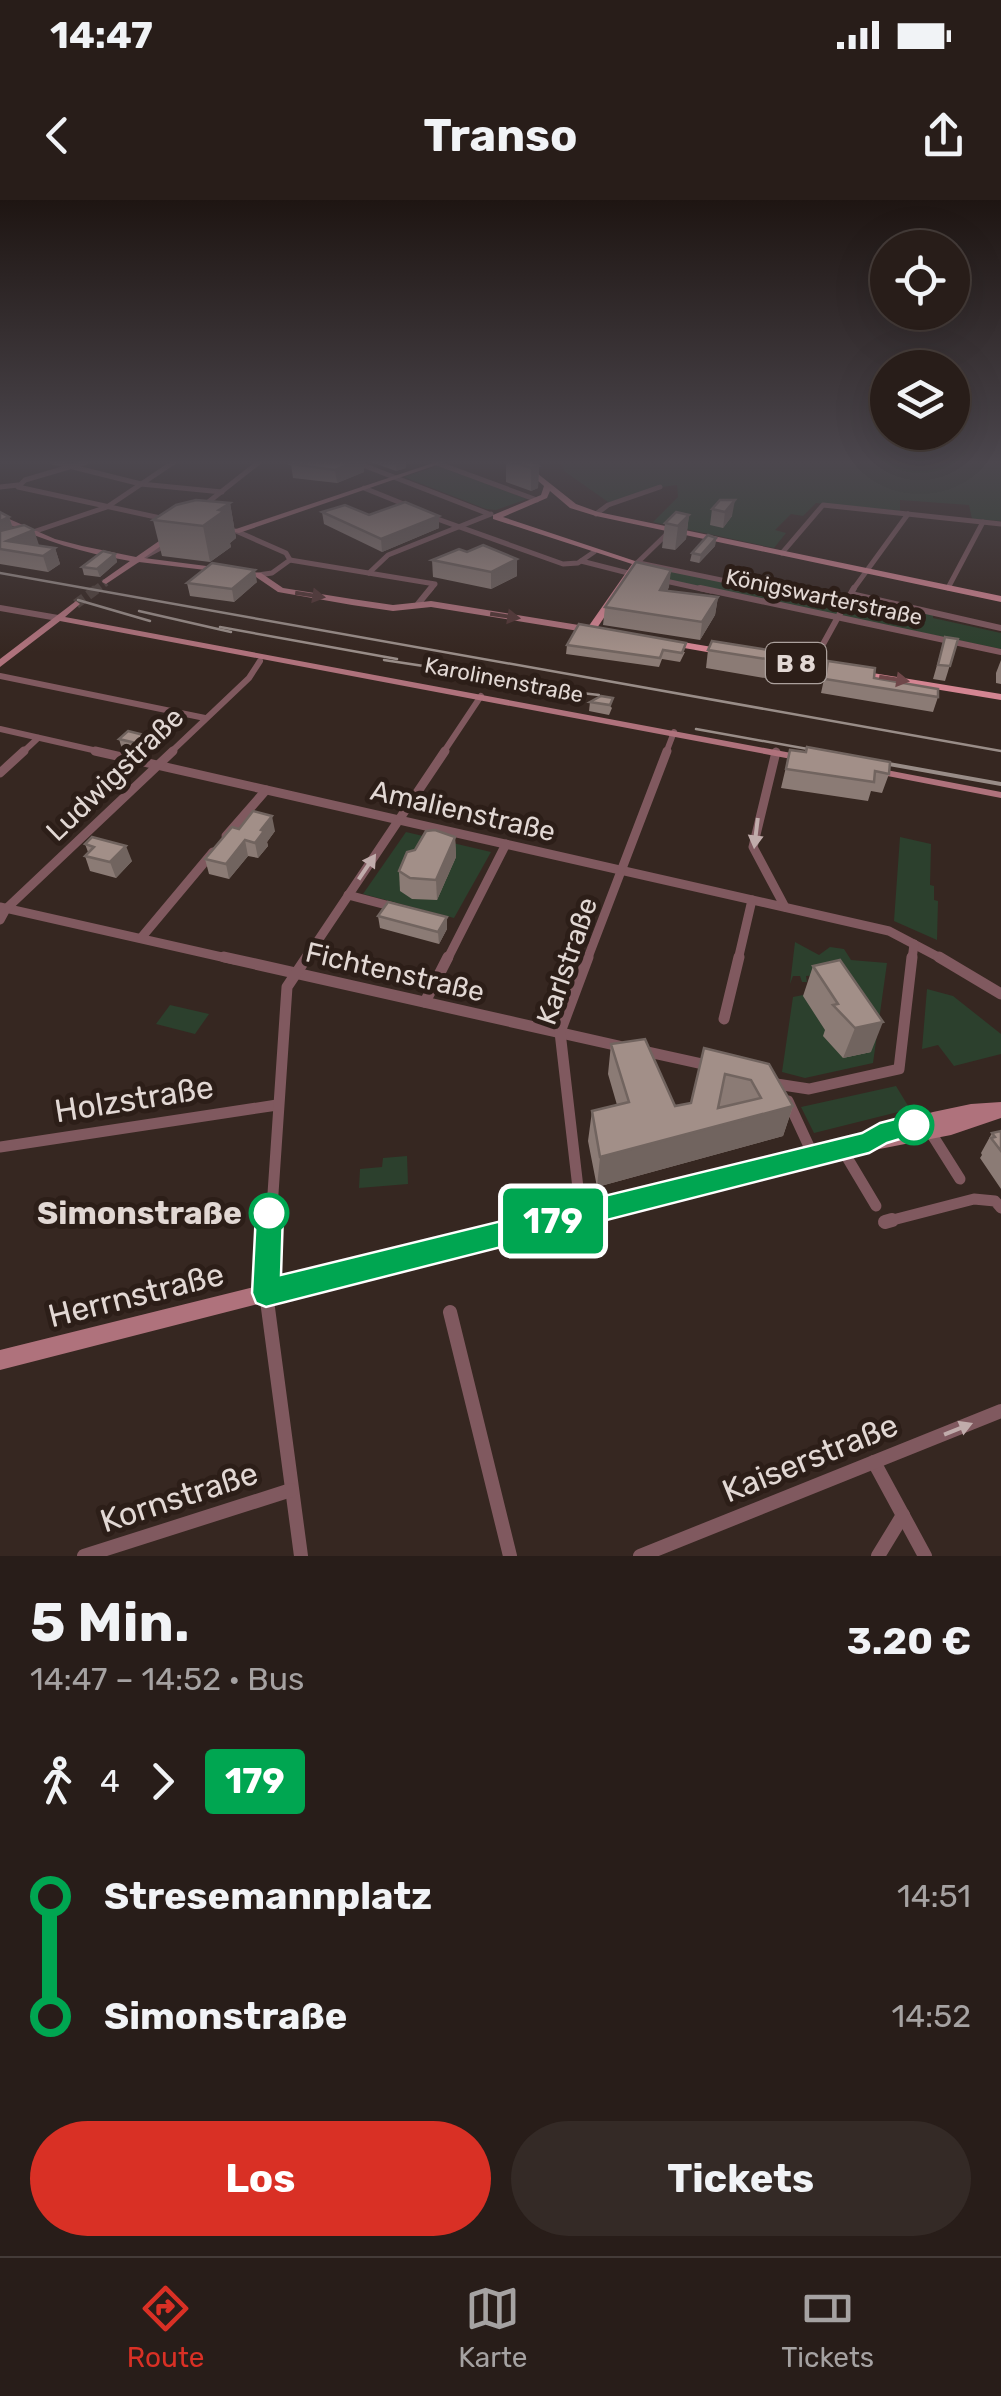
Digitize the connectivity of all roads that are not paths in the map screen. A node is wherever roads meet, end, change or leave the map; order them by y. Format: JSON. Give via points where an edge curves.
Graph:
{"nodes":[{"id":1,"x":13,"y":525,"type":"edge"},
{"id":2,"x":54,"y":525,"type":"edge"},
{"id":3,"x":170,"y":525,"type":"edge"},
{"id":4,"x":253,"y":525,"type":"edge"},
{"id":5,"x":451,"y":525,"type":"edge"},
{"id":6,"x":465,"y":525,"type":"edge"},
{"id":7,"x":522,"y":525,"type":"edge"},
{"id":8,"x":649,"y":525,"type":"edge"},
{"id":9,"x":805,"y":525,"type":"edge"},
{"id":10,"x":900,"y":525,"type":"edge"},
{"id":11,"x":981,"y":525,"type":"edge"},
{"id":12,"x":212,"y":527,"type":"edge"},
{"id":13,"x":179,"y":528,"type":"joint"},
{"id":14,"x":457,"y":528,"type":"junction"},
{"id":15,"x":671,"y":530,"type":"junction"},
{"id":16,"x":236,"y":531,"type":"junction"},
{"id":17,"x":28,"y":534,"type":"junction"},
{"id":18,"x":14,"y":539,"type":"edge"},
{"id":19,"x":594,"y":552,"type":"junction"},
{"id":20,"x":782,"y":553,"type":"junction"},
{"id":21,"x":290,"y":559,"type":"junction"},
{"id":22,"x":137,"y":560,"type":"junction"},
{"id":23,"x":581,"y":561,"type":"junction"},
{"id":24,"x":637,"y":562,"type":"junction"},
{"id":25,"x":866,"y":571,"type":"junction"},
{"id":26,"x":370,"y":573,"type":"junction"},
{"id":27,"x":628,"y":573,"type":"junction"},
{"id":28,"x":688,"y":573,"type":"joint"},
{"id":29,"x":271,"y":579,"type":"junction"},
{"id":30,"x":106,"y":582,"type":"tunnel mouth"},
{"id":31,"x":678,"y":584,"type":"joint"},
{"id":32,"x":948,"y":588,"type":"junction"},
{"id":33,"x":851,"y":594,"type":"junction"},
{"id":34,"x":1001,"y":600,"type":"edge"},
{"id":35,"x":76,"y":604,"type":"tunnel mouth"},
{"id":36,"x":418,"y":604,"type":"junction"},
{"id":37,"x":846,"y":605,"type":"junction"},
{"id":38,"x":0,"y":608,"type":"edge"},
{"id":39,"x":837,"y":617,"type":"junction"},
{"id":40,"x":58,"y":618,"type":"junction"},
{"id":41,"x":1001,"y":628,"type":"edge"},
{"id":42,"x":591,"y":630,"type":"junction"},
{"id":43,"x":618,"y":634,"type":"edge"},
{"id":44,"x":656,"y":640,"type":"edge"},
{"id":45,"x":1001,"y":652,"type":"edge"},
{"id":46,"x":746,"y":655,"type":"edge"},
{"id":47,"x":763,"y":658,"type":"edge"},
{"id":48,"x":260,"y":661,"type":"dead end"},
{"id":49,"x":0,"y":664,"type":"edge"},
{"id":50,"x":812,"y":666,"type":"junction"},
{"id":51,"x":0,"y":676,"type":"edge"},
{"id":52,"x":481,"y":696,"type":"junction"},
{"id":53,"x":1001,"y":697,"type":"edge"},
{"id":54,"x":205,"y":718,"type":"junction"},
{"id":55,"x":0,"y":729,"type":"edge"},
{"id":56,"x":674,"y":732,"type":"junction"},
{"id":57,"x":38,"y":738,"type":"junction"},
{"id":58,"x":776,"y":752,"type":"junction"},
{"id":59,"x":810,"y":759,"type":"edge"},
{"id":60,"x":157,"y":764,"type":"junction"},
{"id":61,"x":860,"y":768,"type":"edge"},
{"id":62,"x":0,"y":773,"type":"edge"},
{"id":63,"x":266,"y":790,"type":"junction"},
{"id":64,"x":1001,"y":794,"type":"edge"},
{"id":65,"x":399,"y":820,"type":"junction"},
{"id":66,"x":506,"y":844,"type":"junction"},
{"id":67,"x":624,"y":871,"type":"junction"},
{"id":68,"x":348,"y":896,"type":"junction"},
{"id":69,"x":752,"y":900,"type":"junction"},
{"id":70,"x":785,"y":907,"type":"junction"},
{"id":71,"x":3,"y":908,"type":"edge"},
{"id":72,"x":406,"y":910,"type":"edge"},
{"id":73,"x":0,"y":920,"type":"edge"},
{"id":74,"x":445,"y":920,"type":"edge"},
{"id":75,"x":464,"y":926,"type":"junction"},
{"id":76,"x":140,"y":938,"type":"junction"},
{"id":77,"x":914,"y":944,"type":"junction"},
{"id":78,"x":296,"y":972,"type":"junction"},
{"id":79,"x":1001,"y":994,"type":"edge"},
{"id":80,"x":425,"y":1002,"type":"junction"},
{"id":81,"x":724,"y":1019,"type":"dead end"},
{"id":82,"x":560,"y":1032,"type":"junction"},
{"id":83,"x":714,"y":1067,"type":"edge"},
{"id":84,"x":764,"y":1081,"type":"edge"},
{"id":85,"x":779,"y":1086,"type":"junction"},
{"id":86,"x":277,"y":1105,"type":"junction"},
{"id":87,"x":1001,"y":1110,"type":"edge"},
{"id":88,"x":931,"y":1133,"type":"junction"},
{"id":89,"x":869,"y":1142,"type":"junction"},
{"id":90,"x":0,"y":1147,"type":"edge"},
{"id":91,"x":842,"y":1148,"type":"junction"},
{"id":92,"x":813,"y":1155,"type":"junction"},
{"id":93,"x":960,"y":1179,"type":"dead end"},
{"id":94,"x":998,"y":1205,"type":"edge"},
{"id":95,"x":876,"y":1206,"type":"dead end"},
{"id":96,"x":582,"y":1214,"type":"junction"},
{"id":97,"x":885,"y":1222,"type":"dead end"},
{"id":98,"x":266,"y":1293,"type":"junction"},
{"id":99,"x":450,"y":1312,"type":"dead end"},
{"id":100,"x":0,"y":1360,"type":"edge"},
{"id":101,"x":1001,"y":1411,"type":"edge"},
{"id":102,"x":874,"y":1462,"type":"junction"},
{"id":103,"x":291,"y":1490,"type":"junction"},
{"id":104,"x":903,"y":1514,"type":"junction"},
{"id":105,"x":84,"y":1556,"type":"edge"},
{"id":106,"x":300,"y":1556,"type":"edge"},
{"id":107,"x":510,"y":1556,"type":"edge"},
{"id":108,"x":640,"y":1556,"type":"edge"},
{"id":109,"x":878,"y":1556,"type":"edge"},
{"id":110,"x":925,"y":1556,"type":"edge"}],
"edges":[{"from":1,"to":17,"type":"street"},
{"from":2,"to":17,"type":"street"},
{"from":3,"to":13,"type":"street"},
{"from":4,"to":16,"type":"street"},
{"from":5,"to":14,"type":"street"},
{"from":6,"to":14,"type":"street"},
{"from":7,"to":19,"type":"main road"},
{"from":8,"to":15,"type":"main road"},
{"from":9,"to":20,"type":"street"},
{"from":10,"to":25,"type":"street"},
{"from":11,"to":32,"type":"street"},
{"from":12,"to":16,"type":"street"},
{"from":13,"to":22,"type":"street"},
{"from":14,"to":23,"type":"street","name":"Königswarterstraße","via":[[563,564]]},
{"from":14,"to":26,"type":"street","via":[[388,556]]},
{"from":15,"to":20,"type":"main road"},
{"from":15,"to":24,"type":"street"},
{"from":16,"to":21,"type":"street"},
{"from":17,"to":18,"type":"street"},
{"from":17,"to":22,"type":"street"},
{"from":19,"to":23,"type":"street"},
{"from":19,"to":24,"type":"main road"},
{"from":20,"to":25,"type":"main road"},
{"from":21,"to":26,"type":"street"},
{"from":21,"to":29,"type":"street"},
{"from":22,"to":29,"type":"street"},
{"from":22,"to":30,"type":"street"},
{"from":23,"to":27,"type":"street","name":"Königswarterstraße"},
{"from":24,"to":27,"type":"main road"},
{"from":24,"to":28,"type":"street"},
{"from":25,"to":32,"type":"main road"},
{"from":25,"to":33,"type":"street"},
{"from":26,"to":36,"type":"street","via":[[435,584]]},
{"from":27,"to":31,"type":"street","name":"Königswarterstraße"},
{"from":27,"to":42,"type":"main road"},
{"from":28,"to":37,"type":"street"},
{"from":29,"to":36,"type":"street","one_way":true,"via":[[281,590],[382,607]]},
{"from":31,"to":39,"type":"street","name":"Königswarterstraße"},
{"from":32,"to":34,"type":"main road"},
{"from":33,"to":37,"type":"street"},
{"from":33,"to":41,"type":"street"},
{"from":35,"to":40,"type":"street"},
{"from":36,"to":42,"type":"street","one_way":true},
{"from":37,"to":39,"type":"street"},
{"from":38,"to":40,"type":"street","name":"Karolinenstraße"},
{"from":39,"to":45,"type":"street","name":"Königswarterstraße"},
{"from":39,"to":50,"type":"street"},
{"from":40,"to":49,"type":"street"},
{"from":40,"to":52,"type":"street","name":"Karolinenstraße"},
{"from":42,"to":43,"type":"main road"},
{"from":44,"to":46,"type":"main road","number":"B 8"},
{"from":47,"to":50,"type":"main road","number":"B 8"},
{"from":48,"to":54,"type":"street","name":"Ludwigstraße"},
{"from":50,"to":53,"type":"main road","number":"B 8","one_way":true},
{"from":51,"to":54,"type":"street"},
{"from":52,"to":56,"type":"street","name":"Karolinenstraße"},
{"from":52,"to":65,"type":"street"},
{"from":54,"to":60,"type":"street","name":"Ludwigstraße"},
{"from":55,"to":57,"type":"street","name":"Amalienstraße"},
{"from":56,"to":58,"type":"street","name":"Karolinenstraße"},
{"from":56,"to":67,"type":"street","name":"Karlstraße"},
{"from":57,"to":60,"type":"street","name":"Amalienstraße"},
{"from":57,"to":62,"type":"street"},
{"from":58,"to":59,"type":"street","name":"Karolinenstraße"},
{"from":58,"to":70,"type":"street","one_way":true,"via":[[753,848]]},
{"from":60,"to":63,"type":"street","name":"Amalienstraße"},
{"from":60,"to":71,"type":"street","name":"Ludwigstraße"},
{"from":61,"to":64,"type":"street"},
{"from":63,"to":65,"type":"street","name":"Amalienstraße"},
{"from":63,"to":76,"type":"street"},
{"from":65,"to":66,"type":"street","name":"Amalienstraße"},
{"from":68,"to":65,"type":"street","one_way":true},
{"from":66,"to":67,"type":"street","name":"Amalienstraße"},
{"from":66,"to":75,"type":"street"},
{"from":67,"to":69,"type":"street","name":"Amalienstraße"},
{"from":67,"to":82,"type":"street","name":"Karlstraße"},
{"from":68,"to":72,"type":"street"},
{"from":68,"to":78,"type":"street"},
{"from":69,"to":70,"type":"street","name":"Amalienstraße"},
{"from":69,"to":81,"type":"street"},
{"from":70,"to":77,"type":"street","name":"Amalienstraße","via":[[889,931]]},
{"from":71,"to":73,"type":"street","name":"Ludwigstraße"},
{"from":71,"to":76,"type":"street","name":"Fichtenstraße"},
{"from":74,"to":75,"type":"street"},
{"from":75,"to":80,"type":"street"},
{"from":76,"to":78,"type":"street","name":"Fichtenstraße"},
{"from":77,"to":79,"type":"street","name":"Amalienstraße"},
{"from":77,"to":85,"type":"street","via":[[899,1068],[809,1089]]},
{"from":78,"to":80,"type":"street","name":"Fichtenstraße"},
{"from":78,"to":86,"type":"street","via":[[286,987]]},
{"from":80,"to":82,"type":"street","name":"Fichtenstraße"},
{"from":82,"to":83,"type":"street","name":"Fichtenstraße"},
{"from":82,"to":96,"type":"street","name":"Karlstraße"},
{"from":84,"to":85,"type":"street"},
{"from":85,"to":92,"type":"street"},
{"from":86,"to":90,"type":"street","name":"Holzstraße"},
{"from":86,"to":98,"type":"street"},
{"from":87,"to":88,"type":"street","name":"Herrnstraße"},
{"from":87,"to":89,"type":"street","name":"Herrnstraße","via":[[916,1124]]},
{"from":88,"to":89,"type":"street","name":"Herrnstraße"},
{"from":88,"to":93,"type":"street"},
{"from":89,"to":91,"type":"street","name":"Herrnstraße"},
{"from":91,"to":92,"type":"street","name":"Herrnstraße"},
{"from":91,"to":95,"type":"street"},
{"from":92,"to":96,"type":"street","name":"Herrnstraße"},
{"from":94,"to":97,"type":"street","via":[[974,1200]]},
{"from":96,"to":98,"type":"street","name":"Herrnstraße"},
{"from":98,"to":100,"type":"street","name":"Herrnstraße"},
{"from":98,"to":103,"type":"street"},
{"from":99,"to":107,"type":"street"},
{"from":102,"to":101,"type":"street","name":"Kaiserstraße","one_way":true},
{"from":102,"to":104,"type":"street"},
{"from":102,"to":108,"type":"street","name":"Kaiserstraße"},
{"from":103,"to":105,"type":"street","name":"Kornstraße"},
{"from":103,"to":106,"type":"street"},
{"from":104,"to":109,"type":"street"},
{"from":104,"to":110,"type":"street"}]}
